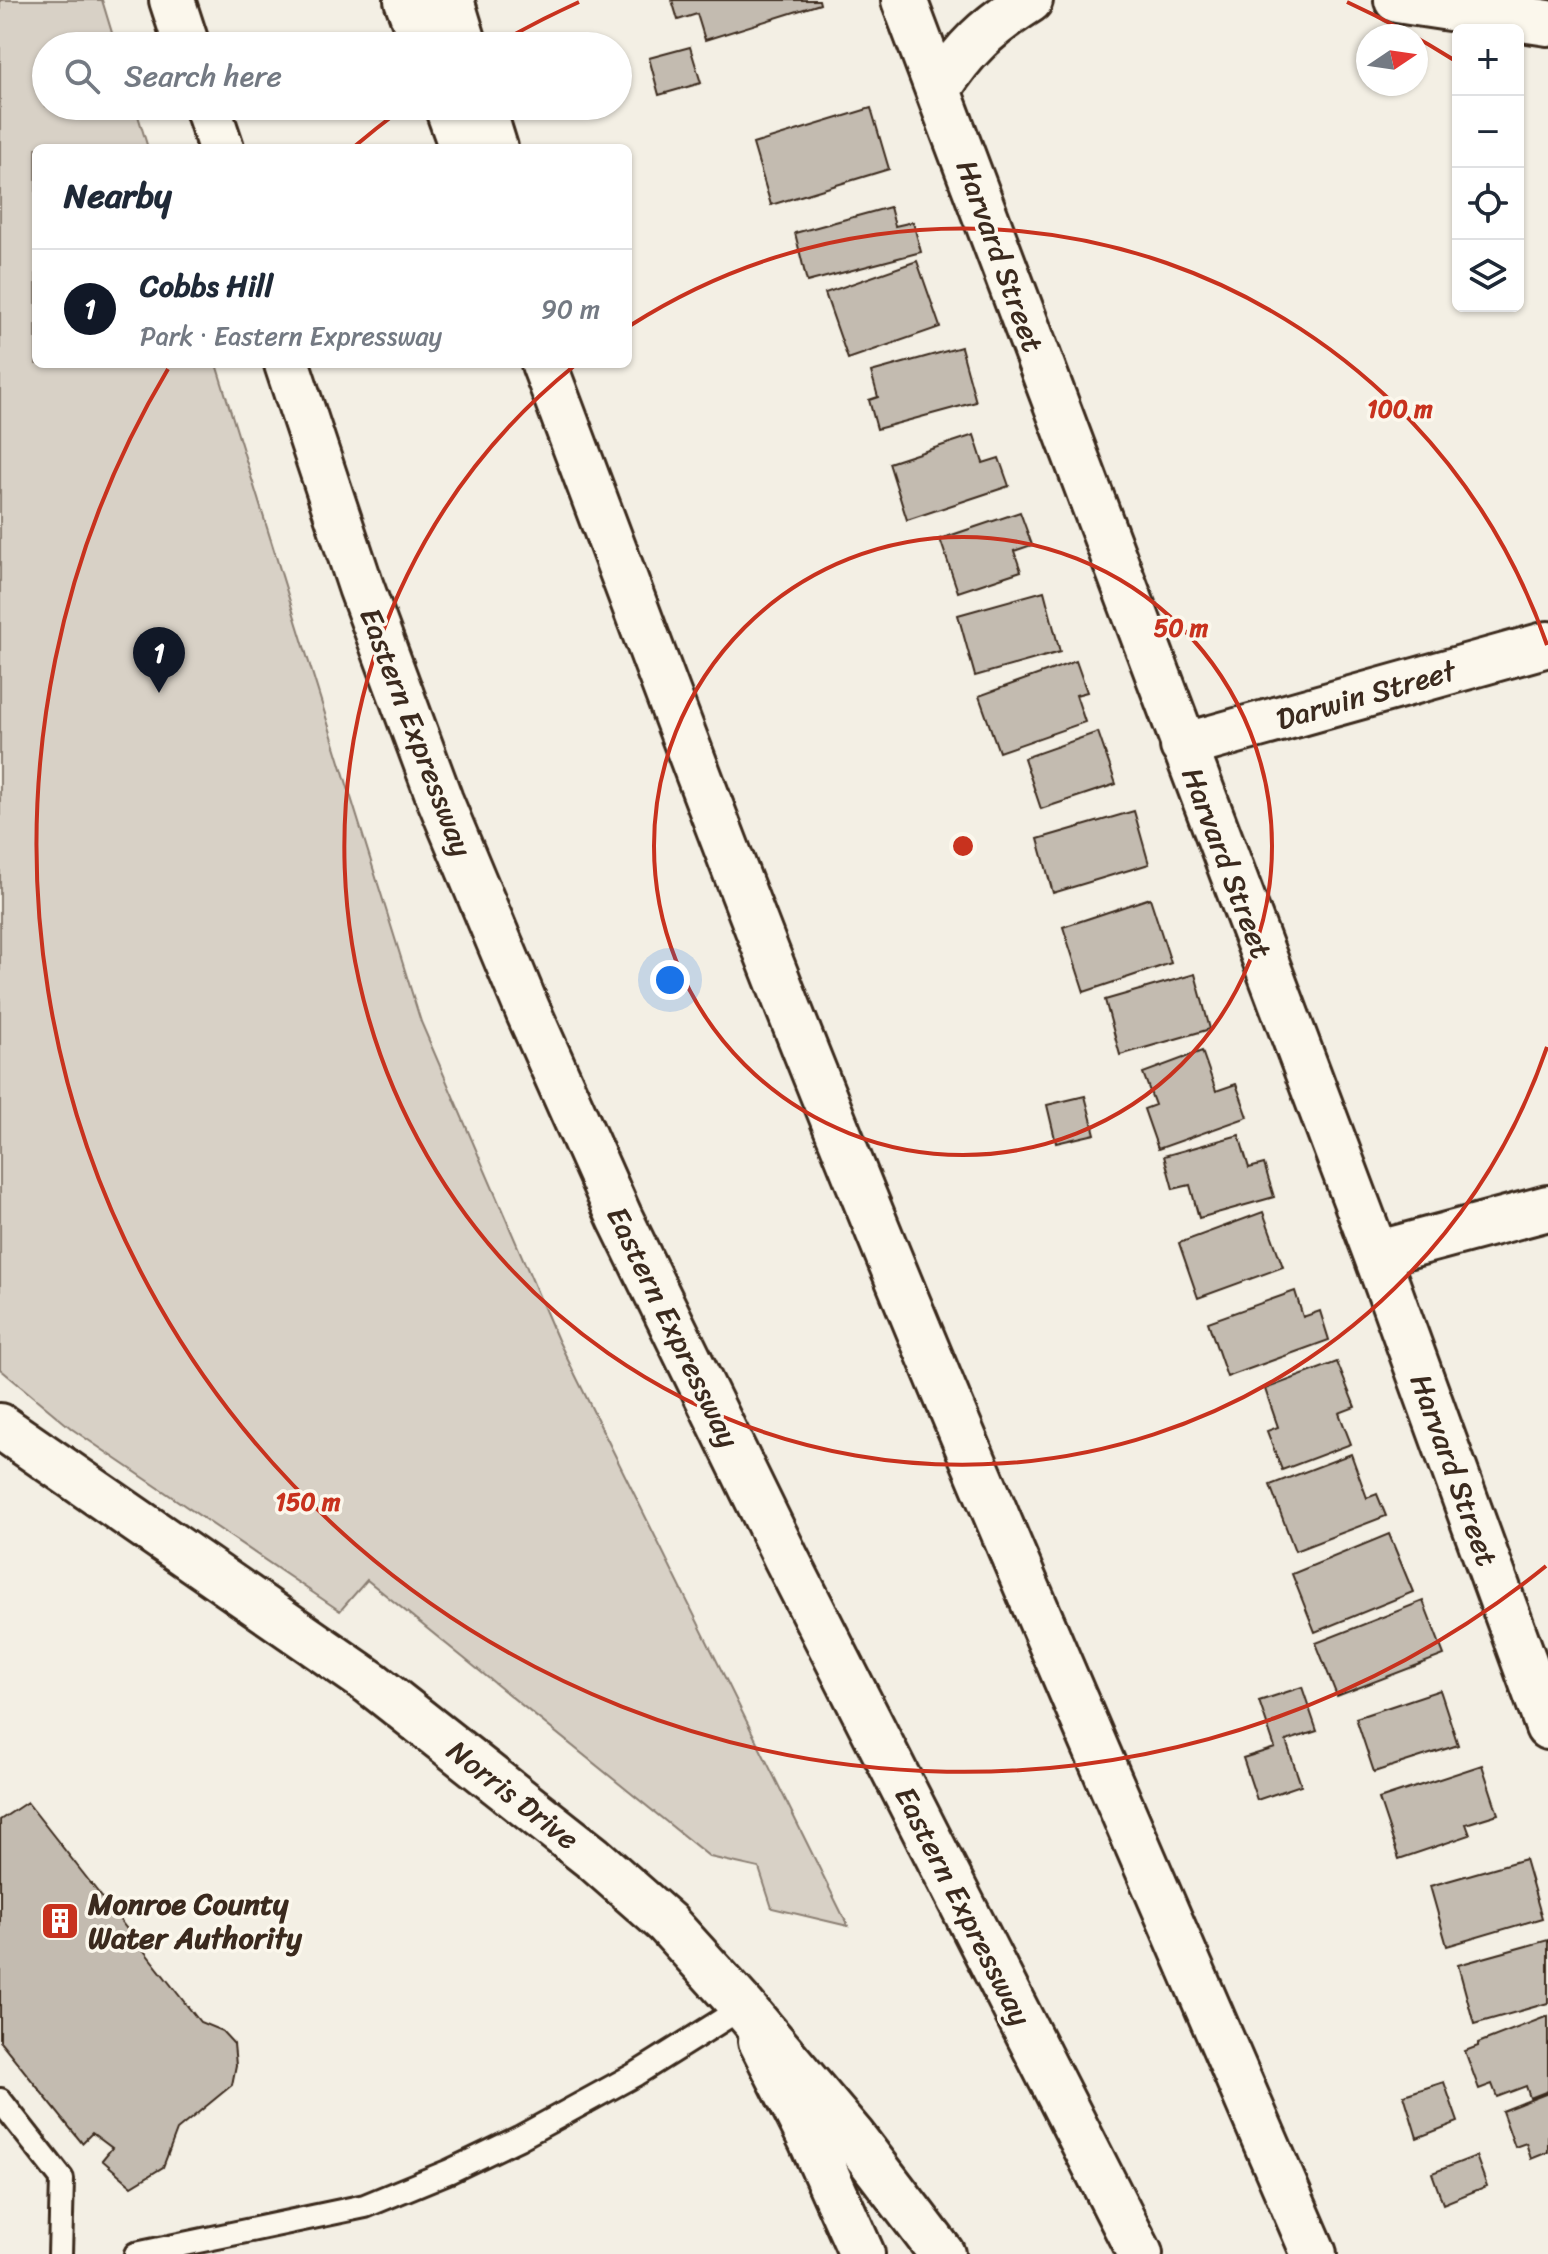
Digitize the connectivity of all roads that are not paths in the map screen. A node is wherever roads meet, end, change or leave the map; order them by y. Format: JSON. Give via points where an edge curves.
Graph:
{"nodes":[{"id":1,"x":172,"y":0,"type":"edge"},
{"id":2,"x":180,"y":0,"type":"edge"},
{"id":3,"x":407,"y":0,"type":"edge"},
{"id":4,"x":451,"y":0,"type":"edge"},
{"id":5,"x":904,"y":0,"type":"edge"},
{"id":6,"x":1030,"y":0,"type":"edge"},
{"id":7,"x":1397,"y":0,"type":"edge"},
{"id":8,"x":1548,"y":23,"type":"edge"},
{"id":9,"x":185,"y":32,"type":"edge"},
{"id":10,"x":187,"y":32,"type":"edge"},
{"id":11,"x":419,"y":32,"type":"edge"},
{"id":12,"x":461,"y":32,"type":"edge"},
{"id":13,"x":938,"y":90,"type":"junction"},
{"id":14,"x":213,"y":120,"type":"edge"},
{"id":15,"x":452,"y":120,"type":"edge"},
{"id":16,"x":486,"y":120,"type":"edge"},
{"id":17,"x":221,"y":144,"type":"edge"},
{"id":18,"x":461,"y":144,"type":"edge"},
{"id":19,"x":494,"y":144,"type":"edge"},
{"id":20,"x":288,"y":368,"type":"edge"},
{"id":21,"x":546,"y":368,"type":"edge"},
{"id":22,"x":559,"y":368,"type":"edge"},
{"id":23,"x":607,"y":529,"type":"junction"},
{"id":24,"x":1548,"y":644,"type":"edge"},
{"id":25,"x":1183,"y":746,"type":"junction"},
{"id":26,"x":1548,"y":1208,"type":"edge"},
{"id":27,"x":1376,"y":1254,"type":"junction"},
{"id":28,"x":0,"y":1426,"type":"edge"},
{"id":29,"x":1548,"y":1727,"type":"edge"},
{"id":30,"x":743,"y":2007,"type":"junction"},
{"id":31,"x":0,"y":2100,"type":"edge"},
{"id":32,"x":60,"y":2254,"type":"edge"},
{"id":33,"x":136,"y":2254,"type":"edge"},
{"id":34,"x":862,"y":2254,"type":"edge"},
{"id":35,"x":942,"y":2254,"type":"edge"},
{"id":36,"x":1140,"y":2254,"type":"edge"},
{"id":37,"x":1314,"y":2254,"type":"edge"}],
"edges":[{"from":1,"to":9,"type":"main road"},
{"from":2,"to":10,"type":"main road"},
{"from":3,"to":11,"type":"main road"},
{"from":4,"to":12,"type":"main road"},
{"from":5,"to":13,"type":"main road","name":"Harvard Street"},
{"from":6,"to":13,"type":"main road","via":[[976,40]]},
{"from":7,"to":8,"type":"main road"},
{"from":13,"to":25,"type":"main road","name":"Harvard Street"},
{"from":14,"to":17,"type":"main road"},
{"from":15,"to":18,"type":"main road"},
{"from":16,"to":19,"type":"main road"},
{"from":20,"to":36,"type":"main road","name":"Eastern Expressway","via":[[356,573],[440,800],[614,1204],[786,1558]]},
{"from":21,"to":23,"type":"main road"},
{"from":22,"to":23,"type":"main road"},
{"from":23,"to":37,"type":"main road","via":[[828,1109]]},
{"from":24,"to":25,"type":"main road","name":"Darwin Street"},
{"from":25,"to":27,"type":"main road","name":"Harvard Street"},
{"from":26,"to":27,"type":"main road"},
{"from":27,"to":29,"type":"main road","name":"Harvard Street"},
{"from":28,"to":30,"type":"main road","name":"Norris Drive","via":[[371,1683],[593,1858],[667,1923]]},
{"from":30,"to":33,"type":"lane","via":[[519,2138],[365,2206]]},
{"from":30,"to":34,"type":"main road"},
{"from":30,"to":35,"type":"main road","name":"Norris Drive","via":[[853,2137]]},
{"from":31,"to":32,"type":"lane","via":[[62,2179]]}]}
